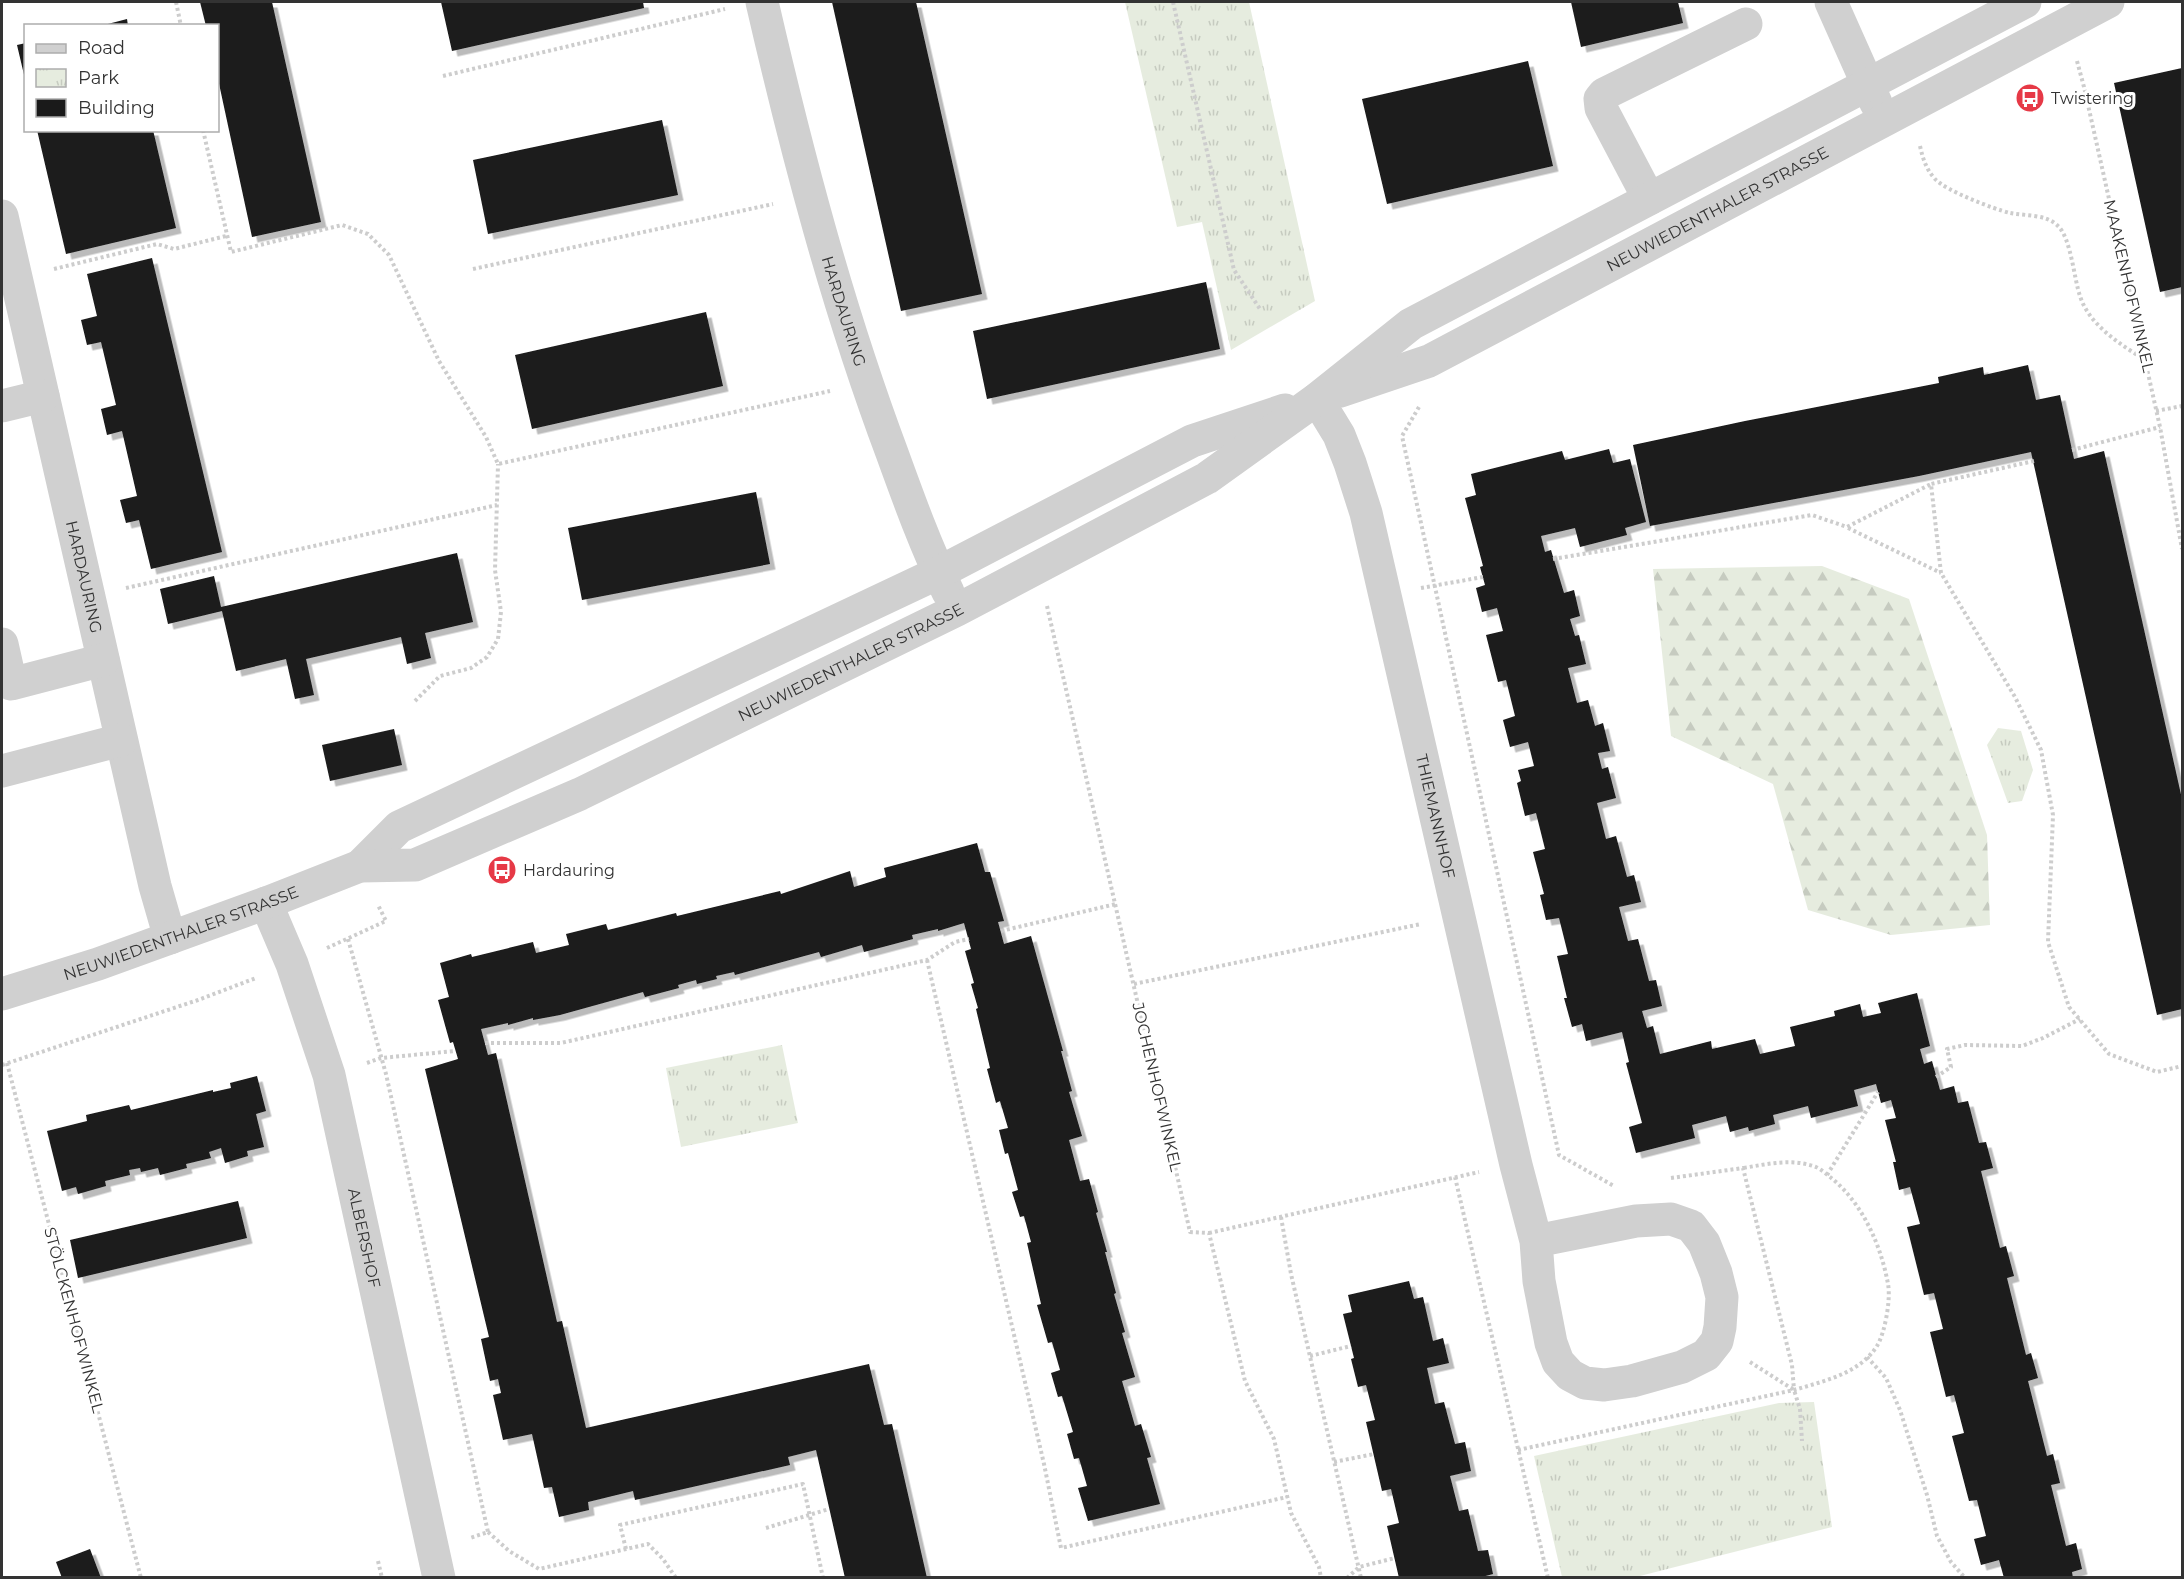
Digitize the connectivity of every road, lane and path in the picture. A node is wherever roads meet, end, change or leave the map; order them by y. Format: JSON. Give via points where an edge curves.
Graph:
{"nodes":[{"id":1,"x":176,"y":2,"type":"edge"},
{"id":2,"x":1173,"y":2,"type":"edge"},
{"id":3,"x":1831,"y":2,"type":"edge"},
{"id":4,"x":2025,"y":2,"type":"edge"},
{"id":5,"x":2108,"y":2,"type":"edge"},
{"id":6,"x":748,"y":4,"type":"edge"},
{"id":7,"x":181,"y":24,"type":"edge"},
{"id":8,"x":1746,"y":24,"type":"dead end"},
{"id":9,"x":2066,"y":24,"type":"junction"},
{"id":10,"x":443,"y":76,"type":"dead end"},
{"id":11,"x":1867,"y":84,"type":"junction"},
{"id":12,"x":1898,"y":114,"type":"junction"},
{"id":13,"x":203,"y":132,"type":"edge"},
{"id":14,"x":809,"y":196,"type":"junction"},
{"id":15,"x":1649,"y":199,"type":"junction"},
{"id":16,"x":2,"y":216,"type":"edge"},
{"id":17,"x":226,"y":236,"type":"junction"},
{"id":18,"x":473,"y":269,"type":"dead end"},
{"id":19,"x":15,"y":278,"type":"junction"},
{"id":20,"x":1260,"y":309,"type":"dead end"},
{"id":21,"x":2145,"y":360,"type":"junction"},
{"id":22,"x":1430,"y":361,"type":"junction"},
{"id":23,"x":866,"y":383,"type":"junction"},
{"id":24,"x":43,"y":396,"type":"junction"},
{"id":25,"x":1317,"y":399,"type":"junction"},
{"id":26,"x":2,"y":406,"type":"edge"},
{"id":27,"x":2182,"y":406,"type":"edge"},
{"id":28,"x":2156,"y":411,"type":"junction"},
{"id":29,"x":2160,"y":427,"type":"junction"},
{"id":30,"x":2072,"y":450,"type":"dead end"},
{"id":31,"x":2034,"y":461,"type":"dead end"},
{"id":32,"x":498,"y":464,"type":"junction"},
{"id":33,"x":1931,"y":484,"type":"junction"},
{"id":34,"x":497,"y":504,"type":"junction"},
{"id":35,"x":1847,"y":527,"type":"junction"},
{"id":36,"x":2181,"y":539,"type":"edge"},
{"id":37,"x":2182,"y":549,"type":"edge"},
{"id":38,"x":1553,"y":559,"type":"dead end"},
{"id":39,"x":1030,"y":571,"type":"junction"},
{"id":40,"x":939,"y":573,"type":"junction"},
{"id":41,"x":1941,"y":573,"type":"junction"},
{"id":42,"x":1483,"y":577,"type":"dead end"},
{"id":43,"x":1435,"y":585,"type":"junction"},
{"id":44,"x":88,"y":596,"type":"junction"},
{"id":45,"x":1385,"y":596,"type":"junction"},
{"id":46,"x":957,"y":610,"type":"junction"},
{"id":47,"x":2,"y":645,"type":"edge"},
{"id":48,"x":103,"y":660,"type":"junction"},
{"id":49,"x":416,"y":701,"type":"dead end"},
{"id":50,"x":121,"y":740,"type":"junction"},
{"id":51,"x":2,"y":771,"type":"edge"},
{"id":52,"x":360,"y":866,"type":"junction"},
{"id":53,"x":266,"y":903,"type":"junction"},
{"id":54,"x":1116,"y":904,"type":"junction"},
{"id":55,"x":1459,"y":916,"type":"junction"},
{"id":56,"x":1001,"y":930,"type":"dead end"},
{"id":57,"x":170,"y":938,"type":"junction"},
{"id":58,"x":348,"y":939,"type":"junction"},
{"id":59,"x":969,"y":939,"type":"dead end"},
{"id":60,"x":927,"y":960,"type":"junction"},
{"id":61,"x":292,"y":964,"type":"junction"},
{"id":62,"x":1134,"y":984,"type":"junction"},
{"id":63,"x":2,"y":994,"type":"edge"},
{"id":64,"x":2080,"y":1019,"type":"junction"},
{"id":65,"x":485,"y":1043,"type":"dead end"},
{"id":66,"x":455,"y":1051,"type":"dead end"},
{"id":67,"x":381,"y":1058,"type":"junction"},
{"id":68,"x":8,"y":1063,"type":"junction"},
{"id":69,"x":2,"y":1065,"type":"edge"},
{"id":70,"x":2182,"y":1066,"type":"edge"},
{"id":71,"x":329,"y":1075,"type":"junction"},
{"id":72,"x":1936,"y":1077,"type":"dead end"},
{"id":73,"x":1878,"y":1092,"type":"dead end"},
{"id":74,"x":1559,"y":1155,"type":"junction"},
{"id":75,"x":1516,"y":1165,"type":"junction"},
{"id":76,"x":1743,"y":1168,"type":"junction"},
{"id":77,"x":1827,"y":1175,"type":"junction"},
{"id":78,"x":1455,"y":1177,"type":"junction"},
{"id":79,"x":1661,"y":1180,"type":"dead end"},
{"id":80,"x":1614,"y":1186,"type":"dead end"},
{"id":81,"x":1281,"y":1217,"type":"junction"},
{"id":82,"x":1209,"y":1233,"type":"junction"},
{"id":83,"x":1536,"y":1241,"type":"junction"},
{"id":84,"x":1717,"y":1341,"type":"junction"},
{"id":85,"x":1351,"y":1346,"type":"dead end"},
{"id":86,"x":1310,"y":1356,"type":"junction"},
{"id":87,"x":1867,"y":1357,"type":"junction"},
{"id":88,"x":1794,"y":1390,"type":"junction"},
{"id":89,"x":1802,"y":1441,"type":"dead end"},
{"id":90,"x":1518,"y":1450,"type":"junction"},
{"id":91,"x":1374,"y":1454,"type":"dead end"},
{"id":92,"x":1334,"y":1462,"type":"junction"},
{"id":93,"x":1287,"y":1497,"type":"junction"},
{"id":94,"x":829,"y":1509,"type":"dead end"},
{"id":95,"x":809,"y":1514,"type":"junction"},
{"id":96,"x":766,"y":1528,"type":"dead end"},
{"id":97,"x":488,"y":1532,"type":"junction"},
{"id":98,"x":626,"y":1549,"type":"junction"},
{"id":99,"x":1395,"y":1558,"type":"dead end"},
{"id":100,"x":378,"y":1561,"type":"dead end"},
{"id":101,"x":436,"y":1563,"type":"edge"},
{"id":102,"x":1359,"y":1567,"type":"junction"},
{"id":103,"x":141,"y":1578,"type":"edge"},
{"id":104,"x":382,"y":1578,"type":"edge"},
{"id":105,"x":676,"y":1578,"type":"edge"},
{"id":106,"x":823,"y":1578,"type":"edge"},
{"id":107,"x":1321,"y":1578,"type":"edge"},
{"id":108,"x":1347,"y":1578,"type":"edge"},
{"id":109,"x":1361,"y":1578,"type":"edge"},
{"id":110,"x":1548,"y":1578,"type":"edge"},
{"id":111,"x":1965,"y":1578,"type":"edge"}],
"edges":[{"from":1,"to":7,"type":"path"},
{"from":2,"to":20,"type":"path","via":[[1234,270]]},
{"from":3,"to":11,"type":"street"},
{"from":4,"to":11,"type":"street","name":"NEUWIEDENTHALER STRASSE"},
{"from":5,"to":9,"type":"street","name":"NEUWIEDENTHALER STRASSE"},
{"from":6,"to":10,"type":"path"},
{"from":6,"to":14,"type":"street","name":"HARDAURING"},
{"from":8,"to":15,"type":"street","via":[[1600,99],[1601,108]]},
{"from":9,"to":12,"type":"street","name":"NEUWIEDENTHALER STRASSE"},
{"from":9,"to":21,"type":"path","name":"MAAKENHOFWINKEL","via":[[2084,87]]},
{"from":11,"to":12,"type":"street"},
{"from":11,"to":15,"type":"street","name":"NEUWIEDENTHALER STRASSE"},
{"from":12,"to":21,"type":"path","via":[[1936,181],[1998,210],[2037,216],[2059,227],[2087,311],[2115,340]]},
{"from":12,"to":22,"type":"street","name":"NEUWIEDENTHALER STRASSE"},
{"from":13,"to":17,"type":"path"},
{"from":14,"to":18,"type":"path"},
{"from":14,"to":23,"type":"street","name":"HARDAURING"},
{"from":15,"to":25,"type":"street","name":"NEUWIEDENTHALER STRASSE","via":[[1412,324]]},
{"from":16,"to":19,"type":"street","name":"HARDAURING"},
{"from":17,"to":19,"type":"path","via":[[174,249],[157,244]]},
{"from":17,"to":32,"type":"path","via":[[231,252],[342,225],[368,234],[390,255],[439,361],[486,437]]},
{"from":19,"to":24,"type":"street","name":"HARDAURING"},
{"from":21,"to":28,"type":"path","name":"MAAKENHOFWINKEL"},
{"from":22,"to":25,"type":"street","name":"NEUWIEDENTHALER STRASSE"},
{"from":22,"to":43,"type":"path","via":[[1430,387],[1402,436]]},
{"from":23,"to":32,"type":"path"},
{"from":23,"to":40,"type":"street","name":"HARDAURING"},
{"from":24,"to":26,"type":"street"},
{"from":24,"to":44,"type":"street","name":"HARDAURING"},
{"from":25,"to":39,"type":"street","name":"NEUWIEDENTHALER STRASSE","via":[[1207,478]]},
{"from":25,"to":40,"type":"street","name":"NEUWIEDENTHALER STRASSE","via":[[1192,441]]},
{"from":25,"to":45,"type":"street","name":"THIEMANNHOF","via":[[1339,435],[1350,463]]},
{"from":27,"to":28,"type":"path"},
{"from":28,"to":29,"type":"path","name":"MAAKENHOFWINKEL"},
{"from":29,"to":30,"type":"path"},
{"from":29,"to":36,"type":"path","name":"MAAKENHOFWINKEL"},
{"from":31,"to":33,"type":"path"},
{"from":32,"to":34,"type":"path"},
{"from":33,"to":35,"type":"path"},
{"from":33,"to":41,"type":"path"},
{"from":34,"to":44,"type":"path"},
{"from":34,"to":49,"type":"path","via":[[495,570],[501,612],[498,639],[487,657],[471,668],[440,676]]},
{"from":35,"to":38,"type":"path","via":[[1812,514]]},
{"from":35,"to":41,"type":"path"},
{"from":36,"to":37,"type":"path","name":"MAAKENHOFWINKEL"},
{"from":39,"to":46,"type":"street","name":"NEUWIEDENTHALER STRASSE"},
{"from":39,"to":54,"type":"path","name":"JOCHENHOFWINKEL","via":[[1047,604]]},
{"from":40,"to":46,"type":"street","name":"HARDAURING"},
{"from":40,"to":52,"type":"street","name":"NEUWIEDENTHALER STRASSE","via":[[399,827]]},
{"from":41,"to":64,"type":"path","via":[[2015,697],[2041,750],[2053,815],[2048,942],[2069,1008]]},
{"from":42,"to":43,"type":"path"},
{"from":43,"to":45,"type":"path"},
{"from":43,"to":74,"type":"path"},
{"from":44,"to":48,"type":"street","name":"HARDAURING"},
{"from":45,"to":55,"type":"street","name":"THIEMANNHOF"},
{"from":46,"to":52,"type":"street","name":"NEUWIEDENTHALER STRASSE","via":[[580,794],[415,865]]},
{"from":47,"to":48,"type":"street","via":[[11,684]]},
{"from":48,"to":50,"type":"street","name":"HARDAURING"},
{"from":50,"to":51,"type":"street"},
{"from":50,"to":57,"type":"street","name":"HARDAURING"},
{"from":52,"to":53,"type":"street","name":"NEUWIEDENTHALER STRASSE"},
{"from":52,"to":58,"type":"path","via":[[386,921]]},
{"from":53,"to":57,"type":"street","name":"NEUWIEDENTHALER STRASSE"},
{"from":53,"to":61,"type":"street","name":"ALBERSHOF"},
{"from":54,"to":56,"type":"path"},
{"from":54,"to":62,"type":"path","name":"JOCHENHOFWINKEL"},
{"from":55,"to":62,"type":"path"},
{"from":55,"to":75,"type":"street","name":"THIEMANNHOF"},
{"from":57,"to":63,"type":"street","name":"NEUWIEDENTHALER STRASSE"},
{"from":58,"to":61,"type":"path"},
{"from":58,"to":67,"type":"path"},
{"from":59,"to":60,"type":"path","via":[[955,942]]},
{"from":60,"to":65,"type":"path","via":[[561,1043]]},
{"from":60,"to":93,"type":"path","via":[[1061,1548]]},
{"from":61,"to":68,"type":"path","via":[[198,1000]]},
{"from":61,"to":71,"type":"street","name":"ALBERSHOF"},
{"from":62,"to":82,"type":"path","name":"JOCHENHOFWINKEL","via":[[1190,1232]]},
{"from":64,"to":70,"type":"path","via":[[2109,1054],[2157,1072]]},
{"from":64,"to":72,"type":"path","via":[[2022,1046],[1947,1049],[1951,1067]]},
{"from":66,"to":67,"type":"path"},
{"from":67,"to":71,"type":"path"},
{"from":67,"to":97,"type":"path"},
{"from":68,"to":69,"type":"path"},
{"from":68,"to":103,"type":"path","name":"STÖLCKENHOFWINKEL"},
{"from":71,"to":101,"type":"street","name":"ALBERSHOF"},
{"from":73,"to":77,"type":"path"},
{"from":74,"to":75,"type":"path"},
{"from":74,"to":80,"type":"path"},
{"from":75,"to":78,"type":"path"},
{"from":75,"to":83,"type":"street","name":"THIEMANNHOF"},
{"from":76,"to":77,"type":"path","via":[[1790,1161],[1817,1167]]},
{"from":76,"to":79,"type":"path"},
{"from":76,"to":88,"type":"path","via":[[1792,1365]]},
{"from":77,"to":87,"type":"path","via":[[1842,1186],[1862,1212],[1888,1285],[1887,1316],[1878,1345]]},
{"from":78,"to":81,"type":"path"},
{"from":78,"to":90,"type":"path"},
{"from":81,"to":82,"type":"path"},
{"from":81,"to":86,"type":"path"},
{"from":82,"to":93,"type":"path","via":[[1245,1382],[1274,1439]]},
{"from":83,"to":84,"type":"street","via":[[1636,1221],[1671,1219],[1691,1226],[1704,1242],[1722,1297]]},
{"from":83,"to":84,"type":"street","name":"THIEMANNHOF","via":[[1551,1343],[1558,1362],[1570,1375],[1585,1383],[1604,1385],[1632,1381],[1682,1367],[1706,1355]]},
{"from":84,"to":88,"type":"path"},
{"from":85,"to":86,"type":"path"},
{"from":86,"to":92,"type":"path"},
{"from":87,"to":88,"type":"path","via":[[1857,1367],[1829,1380]]},
{"from":87,"to":111,"type":"path","via":[[1886,1378],[1900,1410],[1937,1536]]},
{"from":88,"to":89,"type":"path","via":[[1800,1408]]},
{"from":88,"to":90,"type":"path"},
{"from":90,"to":110,"type":"path"},
{"from":91,"to":92,"type":"path"},
{"from":92,"to":102,"type":"path"},
{"from":93,"to":107,"type":"path"},
{"from":94,"to":95,"type":"path"},
{"from":95,"to":96,"type":"path"},
{"from":95,"to":98,"type":"path","via":[[803,1484],[620,1525]]},
{"from":95,"to":106,"type":"path"},
{"from":97,"to":98,"type":"path","via":[[509,1551],[539,1569]]},
{"from":97,"to":101,"type":"path"},
{"from":98,"to":105,"type":"path","via":[[648,1544]]},
{"from":99,"to":102,"type":"path"},
{"from":100,"to":104,"type":"path"},
{"from":102,"to":108,"type":"path"},
{"from":102,"to":109,"type":"path"}]}
